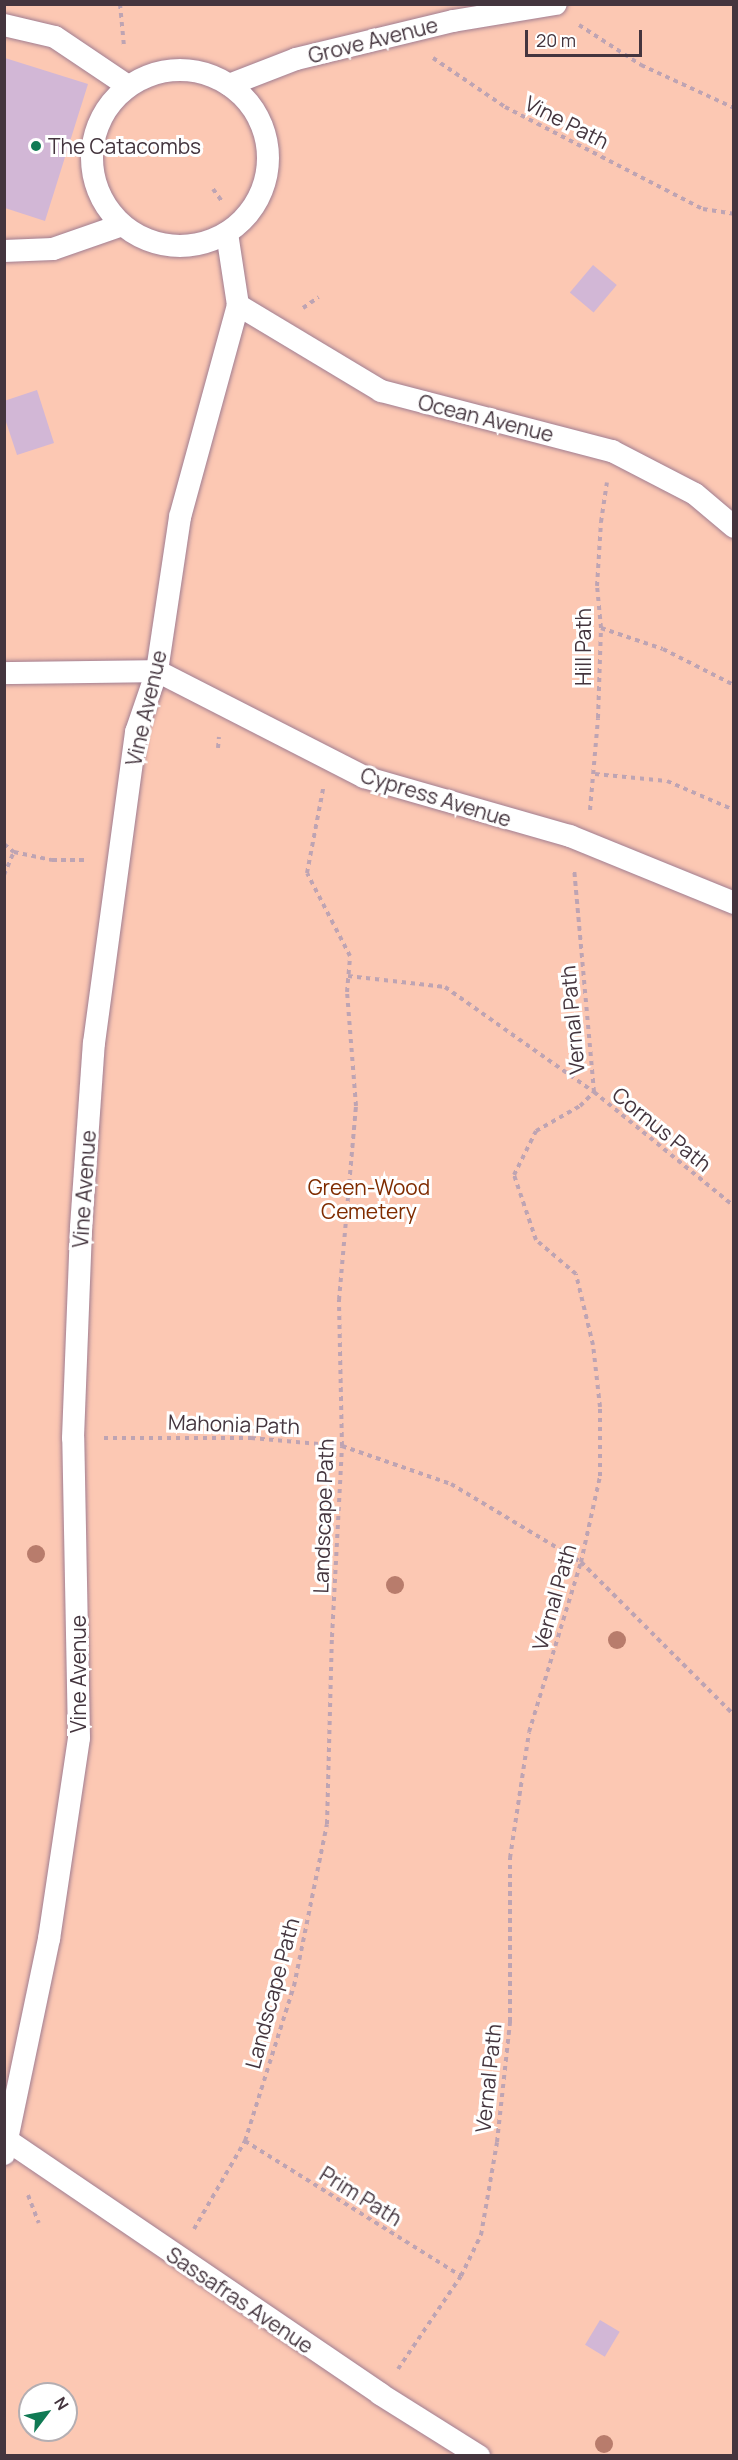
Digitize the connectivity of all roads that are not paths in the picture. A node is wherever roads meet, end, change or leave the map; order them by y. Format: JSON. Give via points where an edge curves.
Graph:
{"nodes":[{"id":1,"x":553,"y":5,"type":"edge"},
{"id":2,"x":4,"y":25,"type":"edge"},
{"id":3,"x":229,"y":85,"type":"junction"},
{"id":4,"x":128,"y":86,"type":"junction"},
{"id":5,"x":122,"y":225,"type":"junction"},
{"id":6,"x":227,"y":233,"type":"junction"},
{"id":7,"x":4,"y":251,"type":"edge"},
{"id":8,"x":238,"y":305,"type":"junction"},
{"id":9,"x":734,"y":527,"type":"edge"},
{"id":10,"x":157,"y":671,"type":"junction"},
{"id":11,"x":4,"y":673,"type":"edge"},
{"id":12,"x":734,"y":903,"type":"edge"},
{"id":13,"x":6,"y":2144,"type":"edge"},
{"id":14,"x":479,"y":2456,"type":"edge"}],
"edges":[{"from":1,"to":3,"type":"lane","name":"Grove Avenue","via":[[453,21],[296,59]]},
{"from":2,"to":4,"type":"lane","via":[[55,38]]},
{"from":3,"to":4,"type":"lane","via":[[201,72],[171,70]]},
{"from":3,"to":6,"type":"lane","via":[[250,105],[264,131],[268,160],[258,197],[248,214]]},
{"from":4,"to":5,"type":"lane","via":[[109,104],[97,127],[91,153],[94,180],[105,204]]},
{"from":5,"to":6,"type":"lane","via":[[146,240],[173,246],[201,244]]},
{"from":5,"to":7,"type":"lane","via":[[53,249]]},
{"from":6,"to":8,"type":"lane","name":"Vine Avenue"},
{"from":8,"to":9,"type":"lane","name":"Ocean Avenue","via":[[381,391],[612,451],[695,494]]},
{"from":8,"to":10,"type":"lane","name":"Vine Avenue","via":[[180,517]]},
{"from":10,"to":11,"type":"lane","name":"Cypress Avenue"},
{"from":10,"to":12,"type":"lane","name":"Cypress Avenue","via":[[364,777],[570,836]]},
{"from":10,"to":13,"type":"lane","name":"Vine Avenue","via":[[136,732],[94,1043],[81,1227],[73,1438],[79,1738],[49,1939]]},
{"from":13,"to":14,"type":"lane","name":"Sassafras Avenue"}]}
